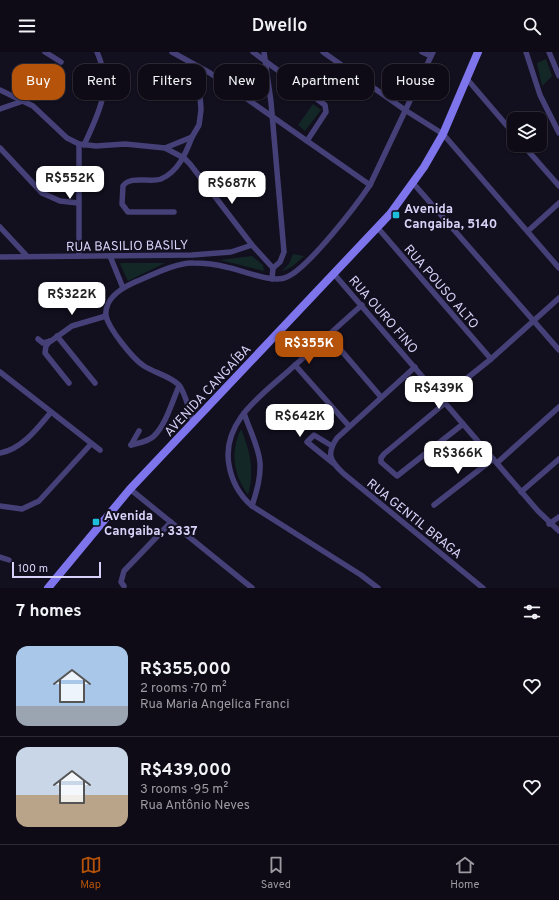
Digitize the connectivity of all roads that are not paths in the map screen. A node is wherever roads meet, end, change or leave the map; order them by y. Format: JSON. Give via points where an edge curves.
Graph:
{"nodes":[{"id":1,"x":45,"y":52,"type":"edge"},
{"id":2,"x":97,"y":52,"type":"edge"},
{"id":3,"x":172,"y":52,"type":"edge"},
{"id":4,"x":253,"y":52,"type":"edge"},
{"id":5,"x":264,"y":52,"type":"edge"},
{"id":6,"x":323,"y":52,"type":"edge"},
{"id":7,"x":422,"y":52,"type":"edge"},
{"id":8,"x":478,"y":52,"type":"edge"},
{"id":9,"x":526,"y":52,"type":"edge"},
{"id":10,"x":549,"y":52,"type":"edge"},
{"id":11,"x":432,"y":54,"type":"edge"},
{"id":12,"x":265,"y":61,"type":"junction"},
{"id":13,"x":62,"y":62,"type":"dead end"},
{"id":14,"x":194,"y":64,"type":"edge"},
{"id":15,"x":206,"y":71,"type":"edge"},
{"id":16,"x":559,"y":76,"type":"edge"},
{"id":17,"x":467,"y":80,"type":"junction"},
{"id":18,"x":0,"y":90,"type":"edge"},
{"id":19,"x":200,"y":100,"type":"edge"},
{"id":20,"x":23,"y":101,"type":"junction"},
{"id":21,"x":0,"y":109,"type":"edge"},
{"id":22,"x":405,"y":110,"type":"junction"},
{"id":23,"x":272,"y":116,"type":"junction"},
{"id":24,"x":507,"y":126,"type":"edge"},
{"id":25,"x":559,"y":132,"type":"edge"},
{"id":26,"x":443,"y":134,"type":"junction"},
{"id":27,"x":192,"y":137,"type":"junction"},
{"id":28,"x":307,"y":141,"type":"junction"},
{"id":29,"x":81,"y":144,"type":"junction"},
{"id":30,"x":0,"y":148,"type":"edge"},
{"id":31,"x":165,"y":148,"type":"junction"},
{"id":32,"x":529,"y":152,"type":"edge"},
{"id":33,"x":184,"y":158,"type":"junction"},
{"id":34,"x":413,"y":183,"type":"junction"},
{"id":35,"x":370,"y":186,"type":"junction"},
{"id":36,"x":559,"y":186,"type":"edge"},
{"id":37,"x":78,"y":202,"type":"junction"},
{"id":38,"x":559,"y":203,"type":"edge"},
{"id":39,"x":174,"y":212,"type":"dead end"},
{"id":40,"x":0,"y":227,"type":"edge"},
{"id":41,"x":378,"y":227,"type":"junction"},
{"id":42,"x":528,"y":231,"type":"junction"},
{"id":43,"x":252,"y":245,"type":"junction"},
{"id":44,"x":192,"y":255,"type":"junction"},
{"id":45,"x":26,"y":256,"type":"junction"},
{"id":46,"x":79,"y":256,"type":"junction"},
{"id":47,"x":110,"y":256,"type":"junction"},
{"id":48,"x":0,"y":257,"type":"edge"},
{"id":49,"x":191,"y":263,"type":"junction"},
{"id":50,"x":273,"y":268,"type":"junction"},
{"id":51,"x":559,"y":268,"type":"edge"},
{"id":52,"x":334,"y":274,"type":"junction"},
{"id":53,"x":272,"y":279,"type":"junction"},
{"id":54,"x":123,"y":288,"type":"junction"},
{"id":55,"x":559,"y":298,"type":"edge"},
{"id":56,"x":362,"y":305,"type":"junction"},
{"id":57,"x":106,"y":316,"type":"junction"},
{"id":58,"x":534,"y":321,"type":"junction"},
{"id":59,"x":328,"y":335,"type":"junction"},
{"id":60,"x":57,"y":336,"type":"junction"},
{"id":61,"x":38,"y":339,"type":"dead end"},
{"id":62,"x":51,"y":341,"type":"junction"},
{"id":63,"x":559,"y":350,"type":"edge"},
{"id":64,"x":491,"y":359,"type":"junction"},
{"id":65,"x":296,"y":365,"type":"junction"},
{"id":66,"x":415,"y":367,"type":"junction"},
{"id":67,"x":0,"y":372,"type":"edge"},
{"id":68,"x":69,"y":383,"type":"dead end"},
{"id":69,"x":95,"y":383,"type":"dead end"},
{"id":70,"x":179,"y":386,"type":"junction"},
{"id":71,"x":381,"y":397,"type":"junction"},
{"id":72,"x":443,"y":401,"type":"junction"},
{"id":73,"x":559,"y":407,"type":"edge"},
{"id":74,"x":51,"y":412,"type":"junction"},
{"id":75,"x":244,"y":413,"type":"junction"},
{"id":76,"x":193,"y":422,"type":"junction"},
{"id":77,"x":463,"y":424,"type":"junction"},
{"id":78,"x":349,"y":426,"type":"junction"},
{"id":79,"x":139,"y":431,"type":"dead end"},
{"id":80,"x":91,"y":444,"type":"junction"},
{"id":81,"x":332,"y":446,"type":"junction"},
{"id":82,"x":100,"y":450,"type":"dead end"},
{"id":83,"x":0,"y":453,"type":"edge"},
{"id":84,"x":559,"y":459,"type":"edge"},
{"id":85,"x":495,"y":461,"type":"junction"},
{"id":86,"x":334,"y":464,"type":"junction"},
{"id":87,"x":130,"y":489,"type":"junction"},
{"id":88,"x":521,"y":492,"type":"junction"},
{"id":89,"x":434,"y":505,"type":"dead end"},
{"id":90,"x":0,"y":506,"type":"edge"},
{"id":91,"x":252,"y":506,"type":"junction"},
{"id":92,"x":559,"y":517,"type":"edge"},
{"id":93,"x":171,"y":522,"type":"junction"},
{"id":94,"x":549,"y":524,"type":"junction"},
{"id":95,"x":559,"y":531,"type":"edge"},
{"id":96,"x":0,"y":557,"type":"edge"},
{"id":97,"x":9,"y":560,"type":"dead end"},
{"id":98,"x":124,"y":586,"type":"dead end"},
{"id":99,"x":480,"y":587,"type":"edge"},
{"id":100,"x":48,"y":588,"type":"edge"},
{"id":101,"x":252,"y":588,"type":"edge"},
{"id":102,"x":378,"y":588,"type":"edge"}],
"edges":[{"from":1,"to":13,"type":"street"},
{"from":2,"to":29,"type":"street","via":[[104,71],[104,92],[102,103]]},
{"from":3,"to":14,"type":"street"},
{"from":4,"to":12,"type":"street"},
{"from":5,"to":12,"type":"street"},
{"from":6,"to":22,"type":"street"},
{"from":7,"to":11,"type":"street"},
{"from":8,"to":17,"type":"main road","name":"AVENIDA CANGAÍBA"},
{"from":9,"to":25,"type":"street","via":[[540,95]]},
{"from":10,"to":16,"type":"street"},
{"from":11,"to":22,"type":"street"},
{"from":12,"to":23,"type":"street"},
{"from":12,"to":28,"type":"street","via":[[325,106],[326,112]]},
{"from":15,"to":23,"type":"street"},
{"from":17,"to":24,"type":"street"},
{"from":17,"to":26,"type":"main road","name":"AVENIDA CANGAÍBA"},
{"from":18,"to":20,"type":"street"},
{"from":19,"to":27,"type":"street","via":[[201,121]]},
{"from":20,"to":21,"type":"street"},
{"from":20,"to":29,"type":"street","via":[[40,110],[67,138]]},
{"from":22,"to":26,"type":"street"},
{"from":22,"to":35,"type":"street"},
{"from":23,"to":28,"type":"street"},
{"from":23,"to":50,"type":"street","via":[[284,252],[280,262]]},
{"from":26,"to":34,"type":"main road","name":"AVENIDA CANGAÍBA"},
{"from":26,"to":42,"type":"street"},
{"from":27,"to":31,"type":"street"},
{"from":27,"to":33,"type":"street"},
{"from":28,"to":35,"type":"street"},
{"from":29,"to":31,"type":"street","via":[[125,144]]},
{"from":29,"to":37,"type":"street"},
{"from":30,"to":37,"type":"street","via":[[42,193],[60,201]]},
{"from":31,"to":33,"type":"street"},
{"from":32,"to":36,"type":"street"},
{"from":33,"to":39,"type":"street","via":[[161,179],[128,181],[122,188],[123,207],[128,212]]},
{"from":33,"to":43,"type":"street"},
{"from":34,"to":41,"type":"main road","name":"AVENIDA CANGAÍBA"},
{"from":34,"to":58,"type":"street"},
{"from":35,"to":53,"type":"street","via":[[358,204],[295,273],[280,279]]},
{"from":37,"to":46,"type":"street"},
{"from":38,"to":42,"type":"street"},
{"from":40,"to":45,"type":"street"},
{"from":41,"to":52,"type":"main road","name":"AVENIDA CANGAÍBA"},
{"from":41,"to":64,"type":"street","name":"RUA POUSO ALTO"},
{"from":42,"to":51,"type":"street"},
{"from":43,"to":44,"type":"street","name":"RUA BASILIO BASILY","via":[[231,252]]},
{"from":43,"to":50,"type":"street"},
{"from":44,"to":47,"type":"street","name":"RUA BASILIO BASILY"},
{"from":44,"to":49,"type":"street"},
{"from":45,"to":46,"type":"street","name":"RUA BASILIO BASILY"},
{"from":45,"to":48,"type":"street","name":"RUA BASILIO BASILY"},
{"from":46,"to":47,"type":"street","name":"RUA BASILIO BASILY"},
{"from":47,"to":54,"type":"street"},
{"from":49,"to":53,"type":"street","via":[[225,266]]},
{"from":49,"to":54,"type":"street"},
{"from":50,"to":53,"type":"street"},
{"from":52,"to":56,"type":"street","name":"RUA OURO FINO"},
{"from":52,"to":76,"type":"main road","name":"AVENIDA CANGAÍBA"},
{"from":54,"to":57,"type":"street","via":[[110,302]]},
{"from":55,"to":58,"type":"street"},
{"from":56,"to":59,"type":"street"},
{"from":56,"to":66,"type":"street","name":"RUA OURO FINO"},
{"from":57,"to":60,"type":"street","via":[[77,323]]},
{"from":57,"to":70,"type":"street","via":[[116,335],[137,360]]},
{"from":58,"to":63,"type":"street"},
{"from":58,"to":64,"type":"street"},
{"from":59,"to":65,"type":"street"},
{"from":59,"to":71,"type":"street"},
{"from":60,"to":62,"type":"street"},
{"from":60,"to":69,"type":"street"},
{"from":61,"to":62,"type":"street","via":[[43,343]]},
{"from":62,"to":68,"type":"street","via":[[46,346],[45,353]]},
{"from":64,"to":72,"type":"street"},
{"from":65,"to":75,"type":"street"},
{"from":65,"to":78,"type":"street"},
{"from":66,"to":71,"type":"street"},
{"from":66,"to":72,"type":"street","name":"RUA OURO FINO"},
{"from":67,"to":74,"type":"street"},
{"from":70,"to":76,"type":"street"},
{"from":70,"to":79,"type":"street","via":[[154,436],[145,442],[130,445]]},
{"from":71,"to":78,"type":"street"},
{"from":72,"to":77,"type":"street","name":"RUA OURO FINO"},
{"from":72,"to":77,"type":"street","via":[[384,454],[381,462],[397,476]]},
{"from":73,"to":85,"type":"street"},
{"from":74,"to":80,"type":"street"},
{"from":74,"to":83,"type":"street","via":[[33,434],[14,448]]},
{"from":75,"to":91,"type":"street","via":[[260,464]]},
{"from":75,"to":91,"type":"street","via":[[230,437],[227,453],[231,477],[241,496]]},
{"from":76,"to":87,"type":"main road","name":"AVENIDA CANGAÍBA"},
{"from":77,"to":85,"type":"street","name":"RUA OURO FINO"},
{"from":78,"to":81,"type":"street"},
{"from":80,"to":82,"type":"street"},
{"from":80,"to":90,"type":"street","via":[[40,501],[22,509]]},
{"from":81,"to":86,"type":"street","via":[[331,458]]},
{"from":81,"to":86,"type":"street","name":"RUA GENTIL BRAGA","via":[[314,435],[308,442]]},
{"from":84,"to":88,"type":"street"},
{"from":85,"to":88,"type":"street","name":"RUA OURO FINO"},
{"from":85,"to":89,"type":"street"},
{"from":86,"to":99,"type":"street","name":"RUA GENTIL BRAGA"},
{"from":87,"to":93,"type":"street"},
{"from":87,"to":100,"type":"main road","name":"AVENIDA CANGAÍBA"},
{"from":88,"to":94,"type":"street","name":"RUA OURO FINO"},
{"from":91,"to":102,"type":"street"},
{"from":92,"to":94,"type":"street"},
{"from":93,"to":98,"type":"street","via":[[124,571],[121,582]]},
{"from":93,"to":101,"type":"street"},
{"from":94,"to":95,"type":"street","name":"RUA OURO FINO"},
{"from":96,"to":97,"type":"street"}]}
